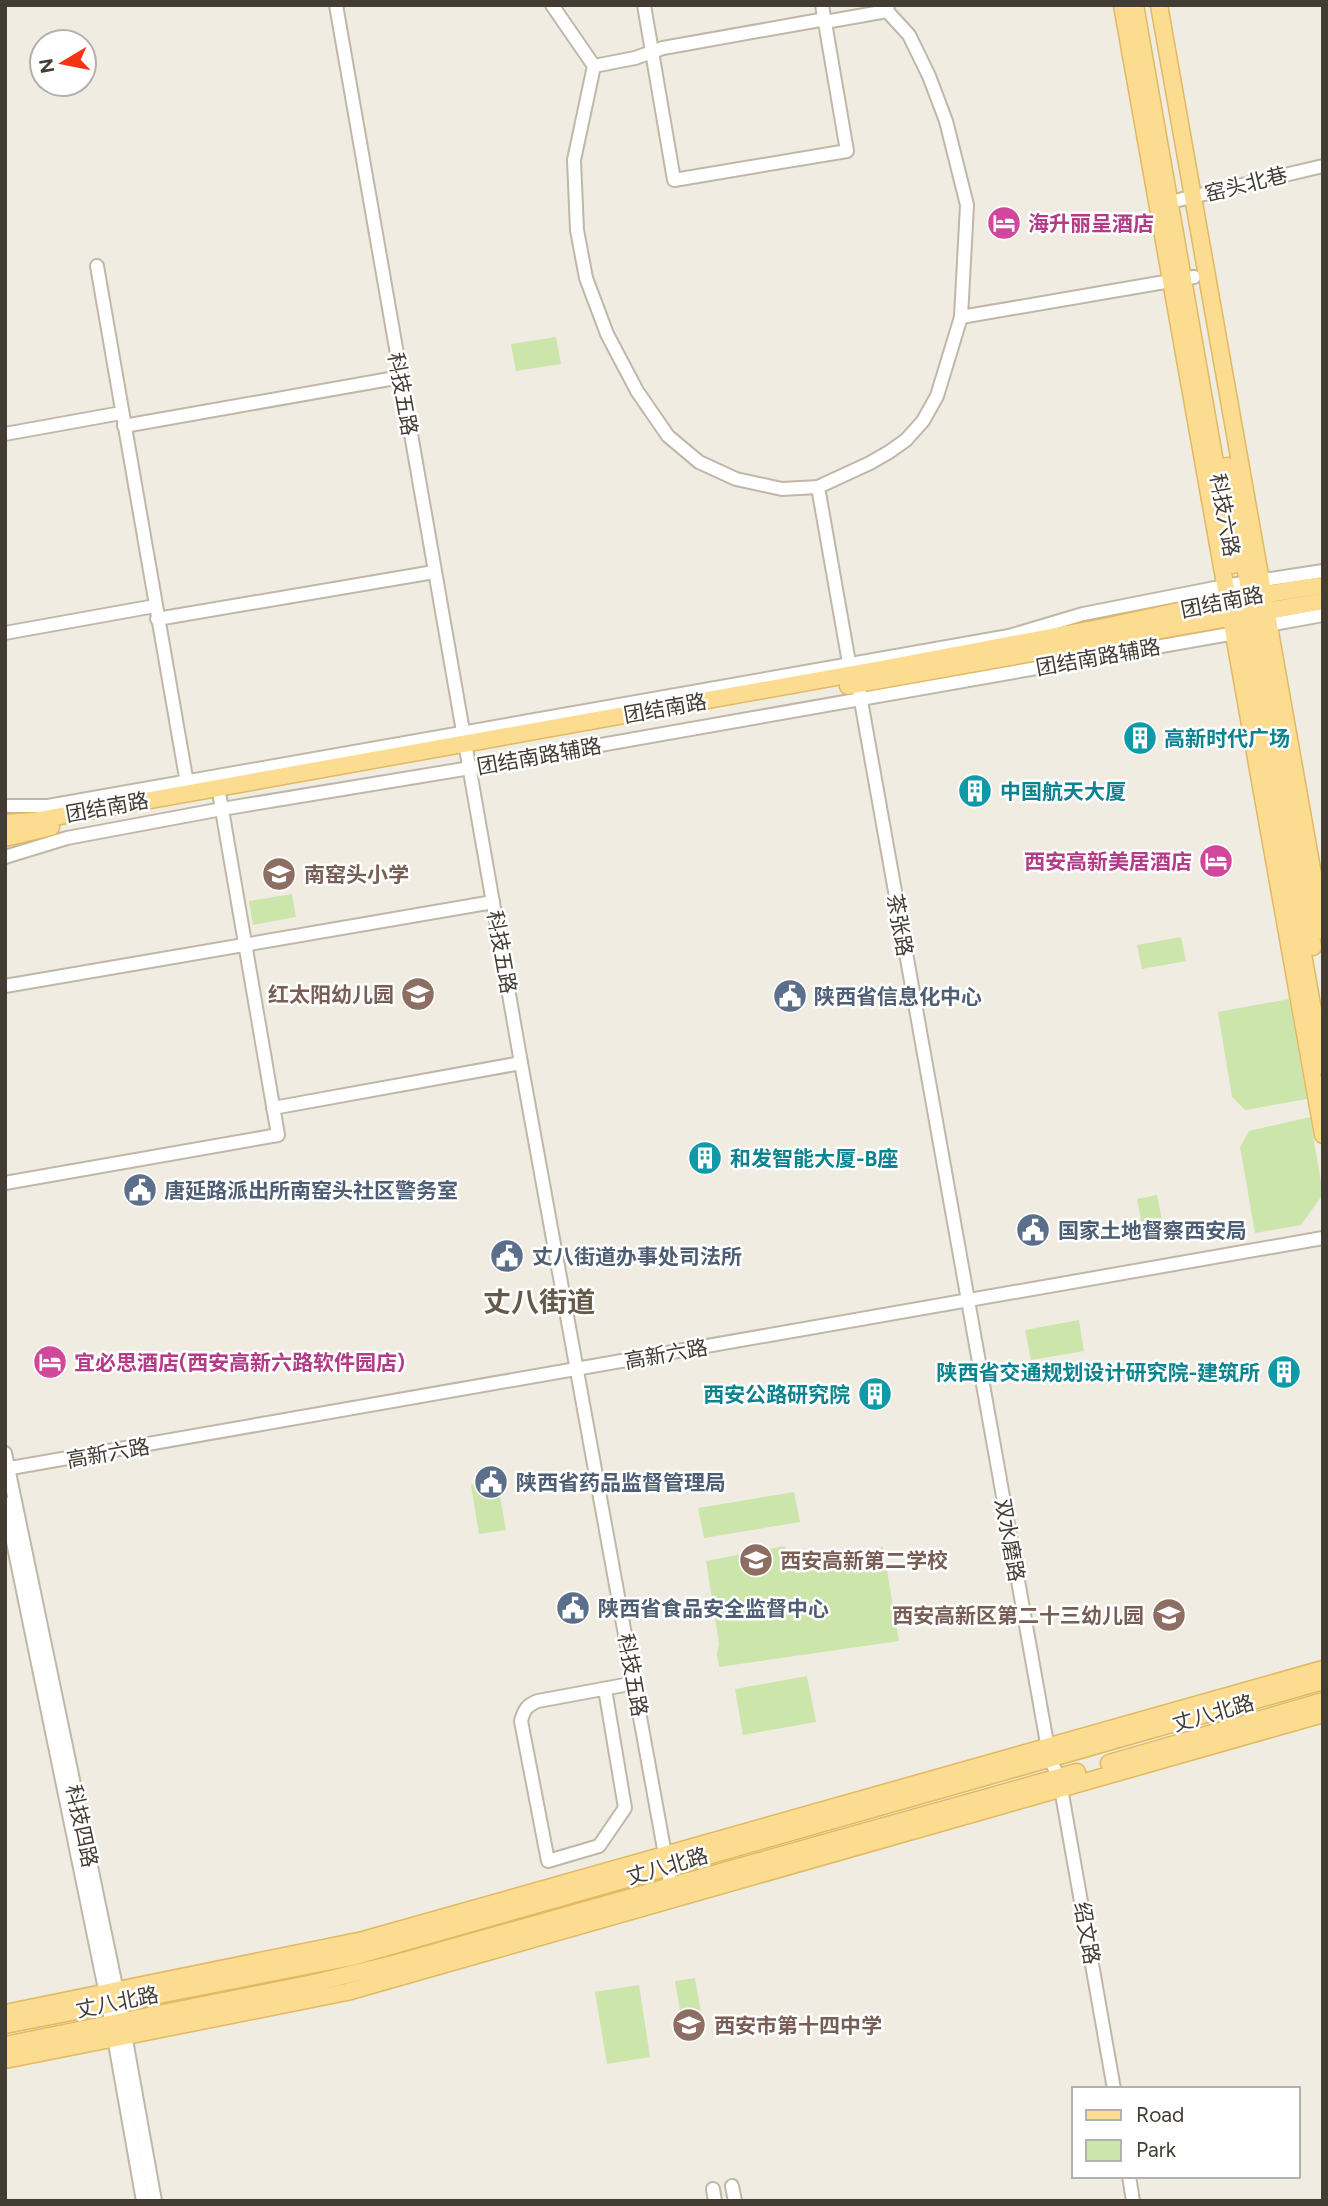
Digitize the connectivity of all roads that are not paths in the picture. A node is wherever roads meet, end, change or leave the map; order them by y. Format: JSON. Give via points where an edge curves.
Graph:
{"nodes":[{"id":1,"x":336,"y":5,"type":"edge"},
{"id":2,"x":552,"y":5,"type":"edge"},
{"id":3,"x":644,"y":5,"type":"edge"},
{"id":4,"x":822,"y":5,"type":"edge"},
{"id":5,"x":1122,"y":5,"type":"edge"},
{"id":6,"x":1135,"y":5,"type":"edge"},
{"id":7,"x":1146,"y":5,"type":"edge"},
{"id":8,"x":1159,"y":5,"type":"edge"},
{"id":9,"x":888,"y":8,"type":"edge"},
{"id":10,"x":825,"y":22,"type":"junction"},
{"id":11,"x":652,"y":51,"type":"junction"},
{"id":12,"x":594,"y":66,"type":"junction"},
{"id":13,"x":1323,"y":166,"type":"edge"},
{"id":14,"x":1181,"y":200,"type":"junction"},
{"id":15,"x":97,"y":266,"type":"dead end"},
{"id":16,"x":1183,"y":279,"type":"junction"},
{"id":17,"x":961,"y":317,"type":"junction"},
{"id":18,"x":401,"y":377,"type":"junction"},
{"id":19,"x":123,"y":420,"type":"junction"},
{"id":20,"x":5,"y":434,"type":"edge"},
{"id":21,"x":818,"y":486,"type":"junction"},
{"id":22,"x":1323,"y":571,"type":"edge"},
{"id":23,"x":434,"y":572,"type":"junction"},
{"id":24,"x":1323,"y":585,"type":"edge"},
{"id":25,"x":1323,"y":601,"type":"edge"},
{"id":26,"x":155,"y":606,"type":"junction"},
{"id":27,"x":1247,"y":606,"type":"junction"},
{"id":28,"x":1323,"y":615,"type":"edge"},
{"id":29,"x":157,"y":620,"type":"junction"},
{"id":30,"x":5,"y":633,"type":"edge"},
{"id":31,"x":855,"y":680,"type":"junction"},
{"id":32,"x":467,"y":750,"type":"junction"},
{"id":33,"x":187,"y":787,"type":"junction"},
{"id":34,"x":221,"y":803,"type":"junction"},
{"id":35,"x":5,"y":806,"type":"edge"},
{"id":36,"x":5,"y":823,"type":"edge"},
{"id":37,"x":5,"y":838,"type":"edge"},
{"id":38,"x":5,"y":856,"type":"edge"},
{"id":39,"x":493,"y":902,"type":"junction"},
{"id":40,"x":1323,"y":931,"type":"edge"},
{"id":41,"x":245,"y":945,"type":"junction"},
{"id":42,"x":5,"y":986,"type":"edge"},
{"id":43,"x":1323,"y":1004,"type":"edge"},
{"id":44,"x":521,"y":1063,"type":"junction"},
{"id":45,"x":1323,"y":1066,"type":"edge"},
{"id":46,"x":273,"y":1108,"type":"junction"},
{"id":47,"x":1323,"y":1135,"type":"edge"},
{"id":48,"x":5,"y":1183,"type":"edge"},
{"id":49,"x":1323,"y":1238,"type":"edge"},
{"id":50,"x":967,"y":1301,"type":"junction"},
{"id":51,"x":578,"y":1370,"type":"junction"},
{"id":52,"x":5,"y":1453,"type":"edge"},
{"id":53,"x":6,"y":1471,"type":"edge"},
{"id":54,"x":5,"y":1503,"type":"edge"},
{"id":55,"x":1323,"y":1669,"type":"edge"},
{"id":56,"x":1323,"y":1681,"type":"edge"},
{"id":57,"x":635,"y":1683,"type":"junction"},
{"id":58,"x":605,"y":1689,"type":"junction"},
{"id":59,"x":1323,"y":1701,"type":"edge"},
{"id":60,"x":1323,"y":1713,"type":"edge"},
{"id":61,"x":1049,"y":1754,"type":"junction"},
{"id":62,"x":1060,"y":1782,"type":"junction"},
{"id":63,"x":666,"y":1860,"type":"junction"},
{"id":64,"x":672,"y":1892,"type":"junction"},
{"id":65,"x":112,"y":1997,"type":"junction"},
{"id":66,"x":5,"y":2013,"type":"edge"},
{"id":67,"x":5,"y":2025,"type":"edge"},
{"id":68,"x":118,"y":2030,"type":"junction"},
{"id":69,"x":5,"y":2045,"type":"edge"},
{"id":70,"x":5,"y":2060,"type":"edge"},
{"id":71,"x":1114,"y":2087,"type":"edge"},
{"id":72,"x":1129,"y":2178,"type":"edge"},
{"id":73,"x":732,"y":2186,"type":"dead end"},
{"id":74,"x":143,"y":2201,"type":"edge"},
{"id":75,"x":155,"y":2201,"type":"edge"},
{"id":76,"x":735,"y":2201,"type":"edge"},
{"id":77,"x":1133,"y":2201,"type":"edge"}],
"edges":[{"from":1,"to":18,"type":"street","name":"科技五路"},
{"from":2,"to":12,"type":"street"},
{"from":3,"to":11,"type":"street"},
{"from":4,"to":10,"type":"street"},
{"from":5,"to":16,"type":"main road"},
{"from":6,"to":14,"type":"main road","name":"科技六路"},
{"from":7,"to":14,"type":"main road","name":"科技六路"},
{"from":8,"to":14,"type":"main road"},
{"from":9,"to":10,"type":"street"},
{"from":9,"to":17,"type":"street","via":[[909,35],[929,76],[946,121],[967,205]]},
{"from":10,"to":11,"type":"street"},
{"from":10,"to":11,"type":"street","via":[[847,151],[674,180]]},
{"from":11,"to":12,"type":"street"},
{"from":12,"to":21,"type":"street","via":[[574,160],[577,230],[586,278],[607,334],[637,391],[668,436],[699,462],[736,479],[782,489]]},
{"from":13,"to":14,"type":"street","name":"窑头北巷"},
{"from":14,"to":16,"type":"main road","name":"科技六路"},
{"from":14,"to":27,"type":"main road"},
{"from":15,"to":19,"type":"street"},
{"from":16,"to":17,"type":"street"},
{"from":16,"to":27,"type":"main road","name":"科技六路"},
{"from":16,"to":27,"type":"main road"},
{"from":17,"to":21,"type":"street","via":[[937,396],[923,421],[889,452]]},
{"from":18,"to":19,"type":"street"},
{"from":18,"to":23,"type":"street","name":"科技五路"},
{"from":19,"to":20,"type":"street"},
{"from":19,"to":26,"type":"street"},
{"from":21,"to":31,"type":"street","name":"茶张路"},
{"from":22,"to":27,"type":"street","name":"团结南路辅路"},
{"from":23,"to":29,"type":"street"},
{"from":23,"to":32,"type":"street","name":"科技五路"},
{"from":24,"to":27,"type":"main road","name":"团结南路"},
{"from":25,"to":27,"type":"main road","name":"团结南路"},
{"from":26,"to":29,"type":"street"},
{"from":26,"to":30,"type":"street"},
{"from":27,"to":28,"type":"street","name":"团结南路辅路"},
{"from":27,"to":31,"type":"street","name":"团结南路辅路"},
{"from":27,"to":31,"type":"main road","name":"团结南路","via":[[1104,627]]},
{"from":27,"to":40,"type":"main road"},
{"from":27,"to":43,"type":"main road","name":"科技六路"},
{"from":27,"to":45,"type":"main road","name":"科技六路"},
{"from":27,"to":47,"type":"main road"},
{"from":29,"to":33,"type":"street"},
{"from":31,"to":32,"type":"main road","name":"团结南路"},
{"from":31,"to":32,"type":"street","name":"团结南路辅路"},
{"from":31,"to":50,"type":"street","name":"茶张路"},
{"from":32,"to":33,"type":"main road","name":"团结南路"},
{"from":32,"to":34,"type":"main road","name":"团结南路"},
{"from":32,"to":39,"type":"street","name":"科技五路"},
{"from":33,"to":35,"type":"street","via":[[48,806]]},
{"from":33,"to":36,"type":"main road","name":"团结南路"},
{"from":34,"to":37,"type":"main road","name":"团结南路"},
{"from":34,"to":38,"type":"street"},
{"from":34,"to":41,"type":"street"},
{"from":39,"to":41,"type":"street"},
{"from":39,"to":44,"type":"street","name":"科技五路"},
{"from":41,"to":42,"type":"street"},
{"from":41,"to":46,"type":"street"},
{"from":44,"to":46,"type":"street"},
{"from":44,"to":51,"type":"street","name":"科技五路"},
{"from":46,"to":48,"type":"street","via":[[278,1135]]},
{"from":49,"to":50,"type":"street","name":"高新六路"},
{"from":50,"to":51,"type":"street","name":"高新六路"},
{"from":50,"to":61,"type":"street","name":"双水磨路"},
{"from":51,"to":53,"type":"street","name":"高新六路"},
{"from":51,"to":57,"type":"street","name":"科技五路"},
{"from":52,"to":53,"type":"street","name":"科技四路"},
{"from":53,"to":65,"type":"street","name":"科技四路"},
{"from":54,"to":65,"type":"street","name":"科技四路"},
{"from":55,"to":61,"type":"main road"},
{"from":56,"to":61,"type":"main road","name":"丈八北路"},
{"from":57,"to":58,"type":"street"},
{"from":57,"to":63,"type":"street","name":"科技五路"},
{"from":58,"to":58,"type":"street","via":[[538,1701],[523,1712],[548,1861],[598,1846],[625,1808]]},
{"from":59,"to":62,"type":"main road","name":"丈八北路"},
{"from":60,"to":62,"type":"main road"},
{"from":61,"to":62,"type":"street","name":"双水磨路"},
{"from":61,"to":63,"type":"main road","name":"丈八北路"},
{"from":62,"to":64,"type":"main road","name":"丈八北路"},
{"from":62,"to":71,"type":"street","name":"绍文路"},
{"from":63,"to":64,"type":"street","name":"科技五路"},
{"from":63,"to":65,"type":"main road","name":"丈八北路","via":[[352,1957]]},
{"from":64,"to":68,"type":"main road","name":"丈八北路"},
{"from":65,"to":66,"type":"main road"},
{"from":65,"to":67,"type":"main road","name":"丈八北路"},
{"from":65,"to":68,"type":"street","name":"科技四路"},
{"from":68,"to":69,"type":"main road","name":"丈八北路"},
{"from":68,"to":70,"type":"main road"},
{"from":68,"to":74,"type":"street","name":"科技四路"},
{"from":68,"to":75,"type":"street","name":"科技四路"},
{"from":72,"to":77,"type":"street"},
{"from":73,"to":76,"type":"street"}]}
